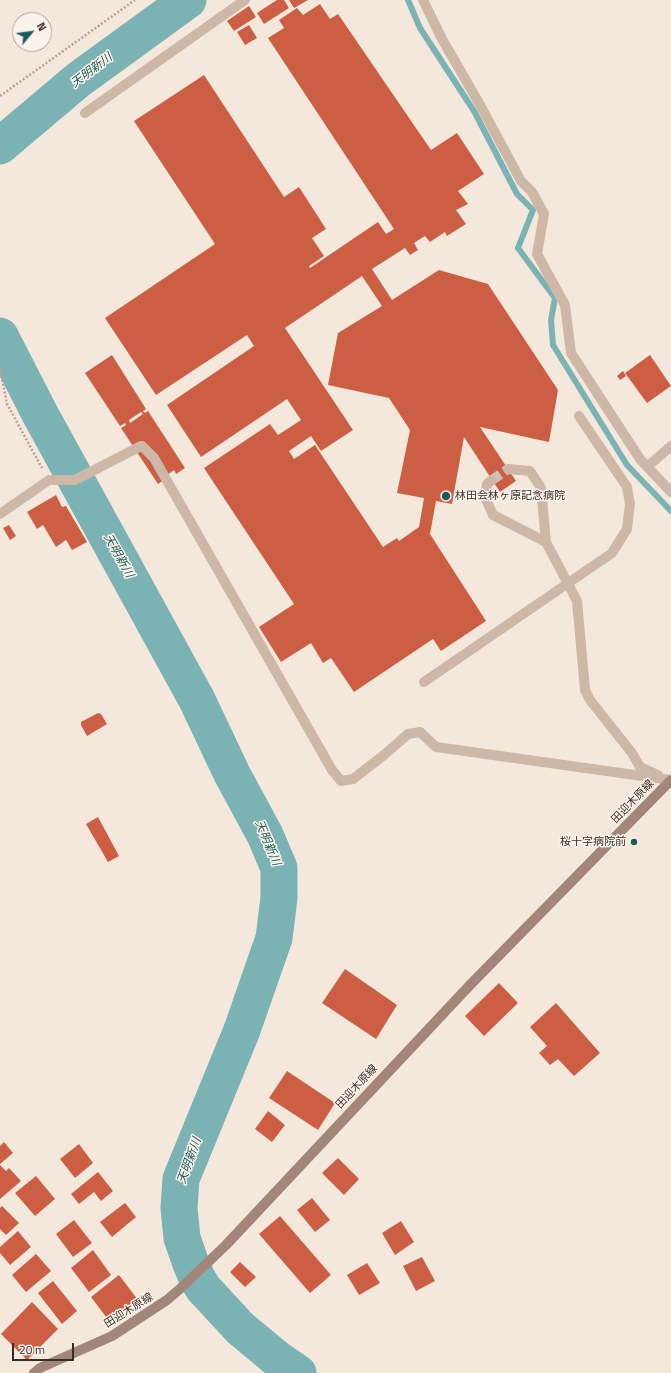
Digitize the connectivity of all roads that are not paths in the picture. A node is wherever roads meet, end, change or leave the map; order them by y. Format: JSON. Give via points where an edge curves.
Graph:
{"nodes":[{"id":1,"x":245,"y":0,"type":"edge"},
{"id":2,"x":423,"y":0,"type":"edge"},
{"id":3,"x":85,"y":113,"type":"dead end"},
{"id":4,"x":579,"y":416,"type":"dead end"},
{"id":5,"x":671,"y":446,"type":"edge"},
{"id":6,"x":647,"y":467,"type":"junction"},
{"id":7,"x":508,"y":469,"type":"tunnel mouth"},
{"id":8,"x":492,"y":480,"type":"tunnel mouth"},
{"id":9,"x":671,"y":492,"type":"edge"},
{"id":10,"x":0,"y":514,"type":"edge"},
{"id":11,"x":546,"y":542,"type":"junction"},
{"id":12,"x":568,"y":584,"type":"junction"},
{"id":13,"x":424,"y":682,"type":"dead end"},
{"id":14,"x":671,"y":780,"type":"edge"},
{"id":15,"x":34,"y":1373,"type":"edge"}],
"edges":[{"from":1,"to":3,"type":"street"},
{"from":2,"to":6,"type":"street","via":[[521,181],[532,192],[544,214],[537,254],[565,305],[571,353]]},
{"from":4,"to":12,"type":"street","via":[[627,487],[630,504],[627,529],[612,553]]},
{"from":5,"to":6,"type":"street"},
{"from":6,"to":9,"type":"street"},
{"from":7,"to":11,"type":"street","via":[[530,471],[541,488]]},
{"from":8,"to":11,"type":"street","via":[[487,484],[485,497],[493,515]]},
{"from":10,"to":14,"type":"street","via":[[48,480],[75,480],[142,446],[154,458],[332,770],[341,781],[353,780],[408,734],[420,732],[436,747]]},
{"from":11,"to":12,"type":"street"},
{"from":12,"to":13,"type":"street"},
{"from":12,"to":14,"type":"street","via":[[577,602],[585,690],[590,700],[640,767]]},
{"from":14,"to":15,"type":"main road","name":"田迎木原線","via":[[470,985],[226,1244],[181,1288],[112,1336]]}]}
